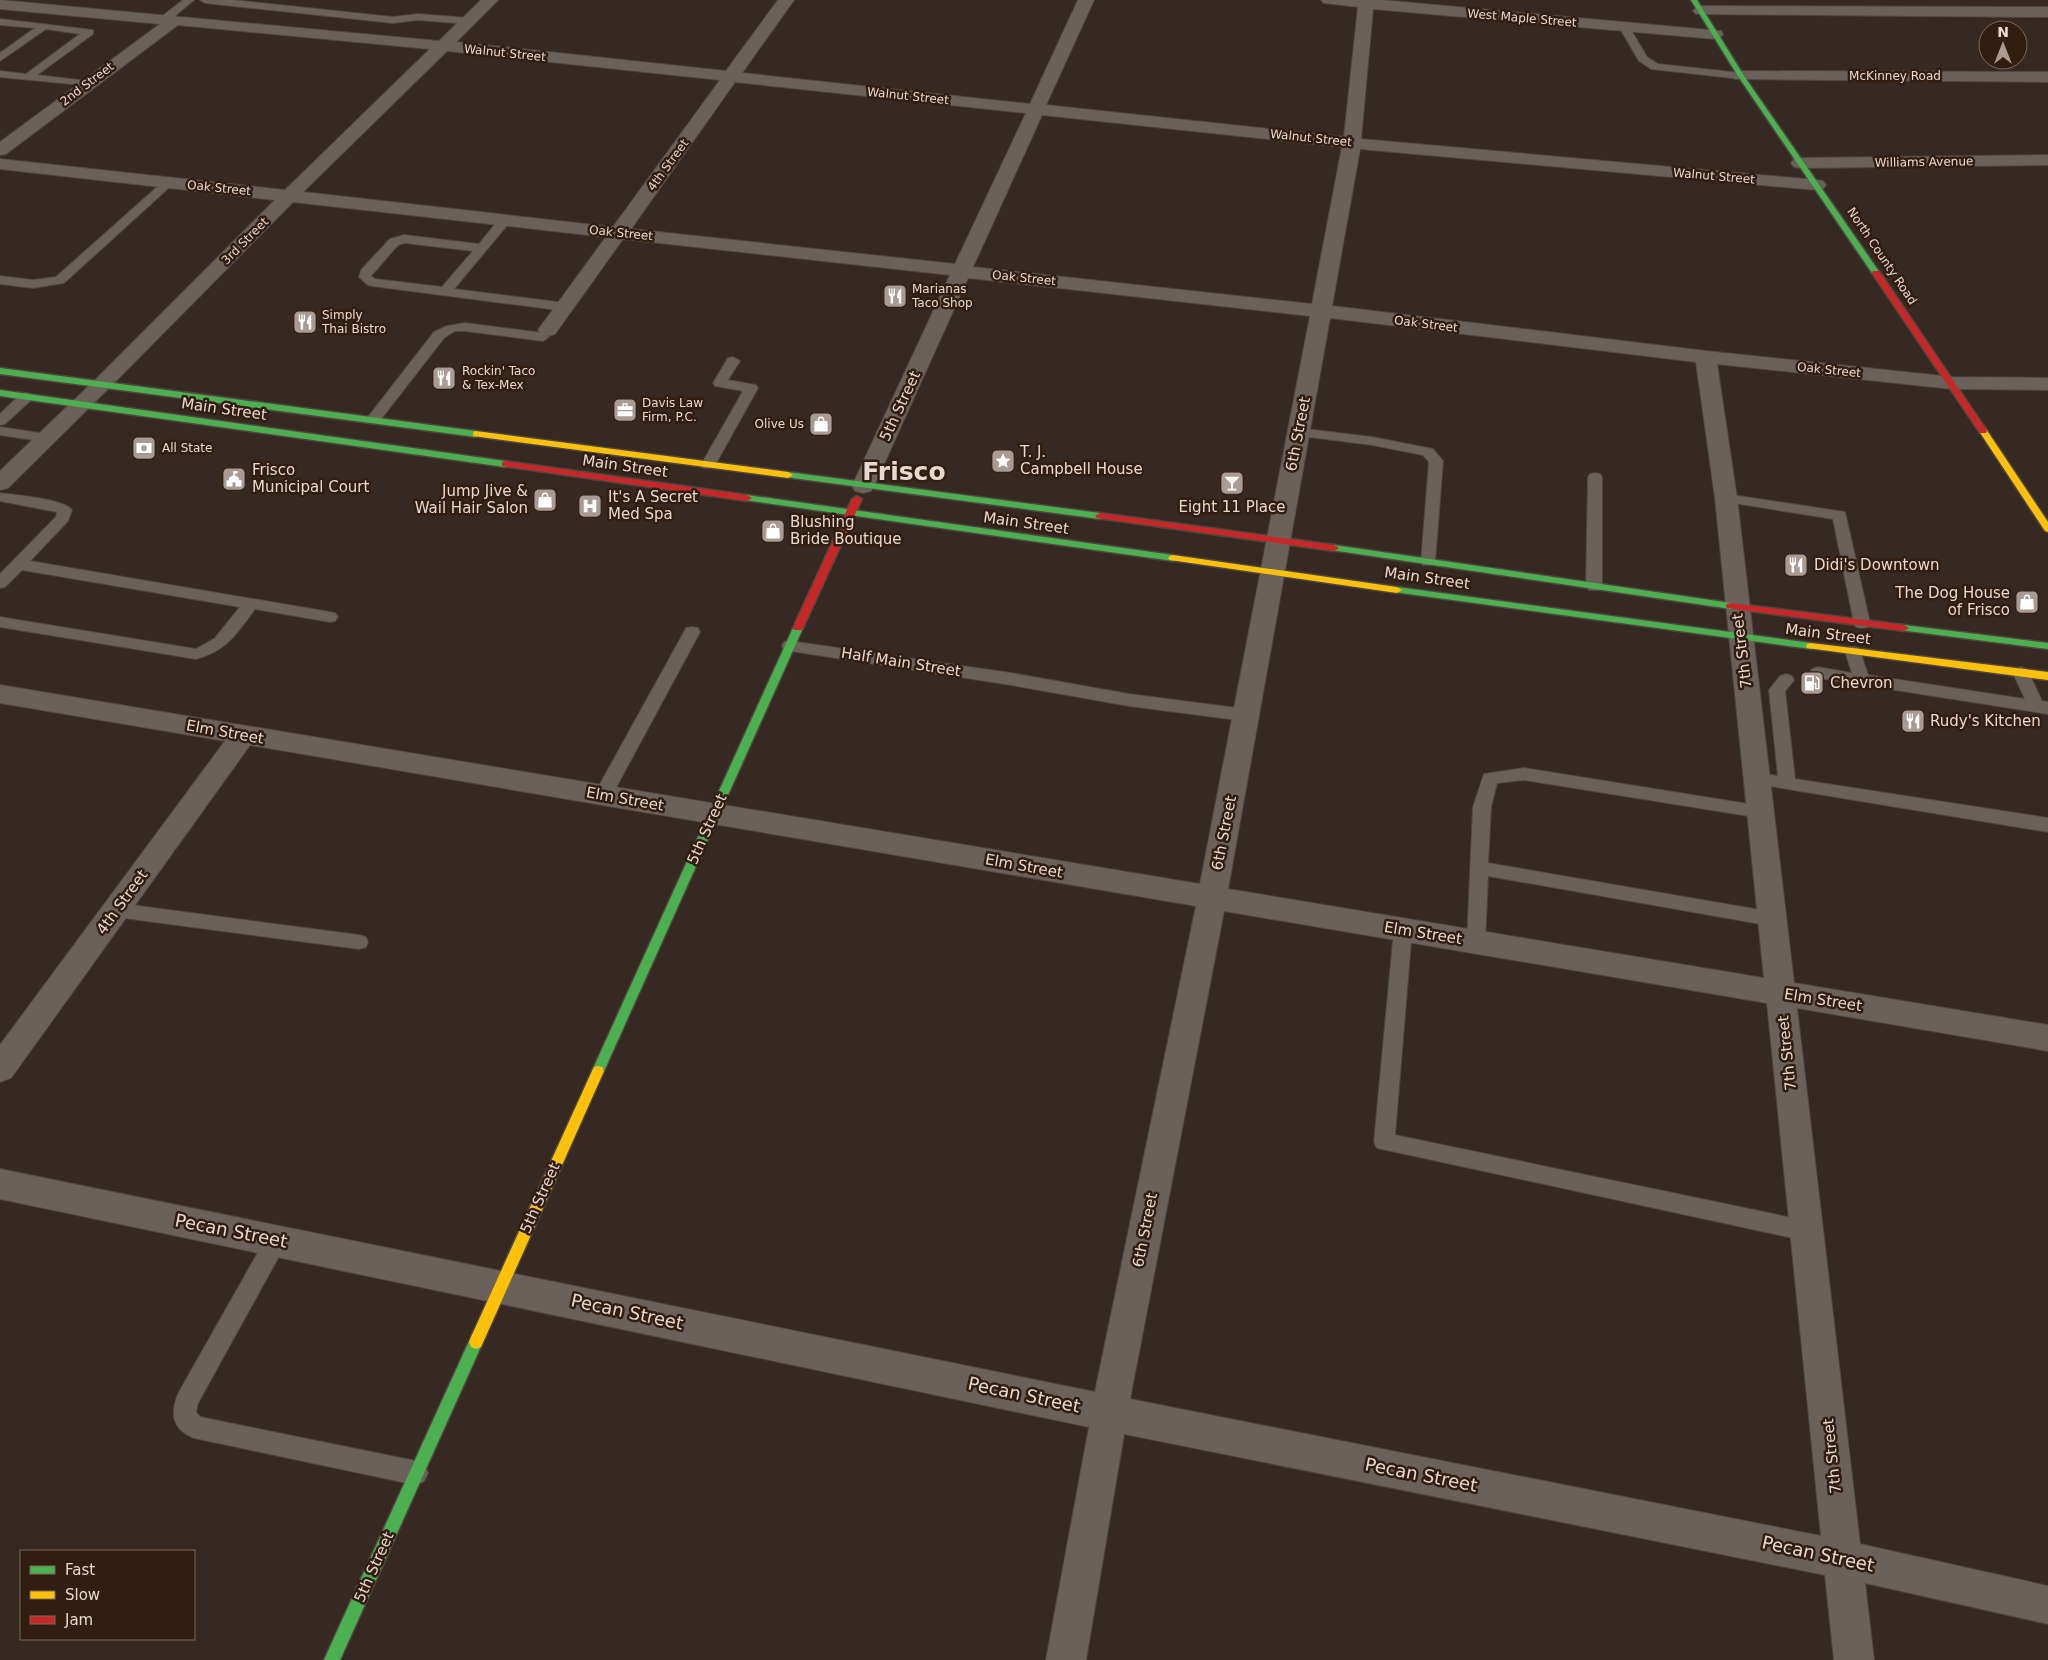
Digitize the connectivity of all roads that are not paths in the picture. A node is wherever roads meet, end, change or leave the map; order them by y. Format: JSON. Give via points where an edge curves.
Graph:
{"nodes":[{"id":1,"x":189,"y":0,"type":"edge"},
{"id":2,"x":206,"y":0,"type":"edge"},
{"id":3,"x":490,"y":0,"type":"edge"},
{"id":4,"x":786,"y":0,"type":"edge"},
{"id":5,"x":1086,"y":0,"type":"edge"},
{"id":6,"x":1329,"y":0,"type":"edge"},
{"id":7,"x":1364,"y":2,"type":"edge"},
{"id":8,"x":0,"y":4,"type":"edge"},
{"id":9,"x":1971,"y":5,"type":"edge"},
{"id":10,"x":1697,"y":6,"type":"edge"},
{"id":11,"x":2048,"y":12,"type":"edge"},
{"id":12,"x":170,"y":19,"type":"junction"},
{"id":13,"x":1984,"y":20,"type":"edge"},
{"id":14,"x":469,"y":21,"type":"junction"},
{"id":15,"x":0,"y":22,"type":"edge"},
{"id":16,"x":44,"y":26,"type":"junction"},
{"id":17,"x":1624,"y":27,"type":"junction"},
{"id":18,"x":1715,"y":34,"type":"junction"},
{"id":19,"x":444,"y":46,"type":"junction"},
{"id":20,"x":0,"y":58,"type":"edge"},
{"id":21,"x":2028,"y":67,"type":"edge"},
{"id":22,"x":0,"y":74,"type":"edge"},
{"id":23,"x":1741,"y":76,"type":"junction"},
{"id":24,"x":28,"y":77,"type":"junction"},
{"id":25,"x":731,"y":77,"type":"junction"},
{"id":26,"x":2041,"y":77,"type":"edge"},
{"id":27,"x":88,"y":84,"type":"junction"},
{"id":28,"x":1036,"y":109,"type":"junction"},
{"id":29,"x":1352,"y":143,"type":"junction"},
{"id":30,"x":0,"y":150,"type":"edge"},
{"id":31,"x":2048,"y":160,"type":"edge"},
{"id":32,"x":1800,"y":163,"type":"junction"},
{"id":33,"x":0,"y":164,"type":"edge"},
{"id":34,"x":169,"y":182,"type":"junction"},
{"id":35,"x":1816,"y":185,"type":"junction"},
{"id":36,"x":290,"y":195,"type":"junction"},
{"id":37,"x":505,"y":220,"type":"junction"},
{"id":38,"x":619,"y":233,"type":"junction"},
{"id":39,"x":482,"y":248,"type":"junction"},
{"id":40,"x":962,"y":271,"type":"junction"},
{"id":41,"x":0,"y":280,"type":"edge"},
{"id":42,"x":446,"y":292,"type":"junction"},
{"id":43,"x":565,"y":307,"type":"junction"},
{"id":44,"x":1321,"y":311,"type":"junction"},
{"id":45,"x":546,"y":333,"type":"joint"},
{"id":46,"x":1706,"y":357,"type":"junction"},
{"id":47,"x":733,"y":362,"type":"dead end"},
{"id":48,"x":0,"y":371,"type":"edge"},
{"id":49,"x":104,"y":383,"type":"junction"},
{"id":50,"x":1952,"y":383,"type":"junction"},
{"id":51,"x":2048,"y":384,"type":"edge"},
{"id":52,"x":0,"y":393,"type":"edge"},
{"id":53,"x":26,"y":397,"type":"junction"},
{"id":54,"x":82,"y":404,"type":"junction"},
{"id":55,"x":2,"y":417,"type":"edge"},
{"id":56,"x":373,"y":420,"type":"junction"},
{"id":57,"x":0,"y":431,"type":"edge"},
{"id":58,"x":1298,"y":432,"type":"junction"},
{"id":59,"x":46,"y":438,"type":"junction"},
{"id":60,"x":708,"y":465,"type":"junction"},
{"id":61,"x":1595,"y":477,"type":"dead end"},
{"id":62,"x":0,"y":483,"type":"edge"},
{"id":63,"x":862,"y":486,"type":"junction"},
{"id":64,"x":0,"y":497,"type":"edge"},
{"id":65,"x":1726,"y":498,"type":"junction"},
{"id":66,"x":849,"y":514,"type":"junction"},
{"id":67,"x":2048,"y":529,"type":"edge"},
{"id":68,"x":1278,"y":540,"type":"junction"},
{"id":69,"x":1428,"y":562,"type":"junction"},
{"id":70,"x":18,"y":564,"type":"junction"},
{"id":71,"x":1272,"y":571,"type":"junction"},
{"id":72,"x":0,"y":583,"type":"edge"},
{"id":73,"x":1594,"y":586,"type":"junction"},
{"id":74,"x":251,"y":604,"type":"junction"},
{"id":75,"x":1737,"y":607,"type":"junction"},
{"id":76,"x":330,"y":617,"type":"dead end"},
{"id":77,"x":0,"y":622,"type":"edge"},
{"id":78,"x":1862,"y":623,"type":"junction"},
{"id":79,"x":692,"y":632,"type":"dead end"},
{"id":80,"x":1742,"y":638,"type":"junction"},
{"id":81,"x":790,"y":646,"type":"junction"},
{"id":82,"x":2048,"y":646,"type":"edge"},
{"id":83,"x":1853,"y":652,"type":"junction"},
{"id":84,"x":1818,"y":673,"type":"dead end"},
{"id":85,"x":2021,"y":673,"type":"junction"},
{"id":86,"x":2048,"y":676,"type":"edge"},
{"id":87,"x":1786,"y":680,"type":"dead end"},
{"id":88,"x":1862,"y":680,"type":"junction"},
{"id":89,"x":0,"y":694,"type":"edge"},
{"id":90,"x":2042,"y":707,"type":"edge"},
{"id":91,"x":1245,"y":715,"type":"junction"},
{"id":92,"x":244,"y":735,"type":"junction"},
{"id":93,"x":1772,"y":782,"type":"junction"},
{"id":94,"x":603,"y":795,"type":"junction"},
{"id":95,"x":1761,"y":812,"type":"junction"},
{"id":96,"x":714,"y":814,"type":"junction"},
{"id":97,"x":2048,"y":825,"type":"edge"},
{"id":98,"x":1479,"y":868,"type":"junction"},
{"id":99,"x":1212,"y":897,"type":"junction"},
{"id":100,"x":116,"y":910,"type":"junction"},
{"id":101,"x":1772,"y":919,"type":"junction"},
{"id":102,"x":1403,"y":930,"type":"junction"},
{"id":103,"x":359,"y":942,"type":"dead end"},
{"id":104,"x":1476,"y":942,"type":"junction"},
{"id":105,"x":1780,"y":993,"type":"junction"},
{"id":106,"x":2048,"y":1038,"type":"edge"},
{"id":107,"x":0,"y":1069,"type":"edge"},
{"id":108,"x":0,"y":1184,"type":"edge"},
{"id":109,"x":1807,"y":1231,"type":"junction"},
{"id":110,"x":277,"y":1240,"type":"junction"},
{"id":111,"x":501,"y":1286,"type":"junction"},
{"id":112,"x":1108,"y":1413,"type":"junction"},
{"id":113,"x":416,"y":1473,"type":"junction"},
{"id":114,"x":1843,"y":1558,"type":"junction"},
{"id":115,"x":2048,"y":1605,"type":"edge"},
{"id":116,"x":332,"y":1660,"type":"edge"},
{"id":117,"x":1066,"y":1660,"type":"edge"},
{"id":118,"x":1854,"y":1660,"type":"edge"}],
"edges":[{"from":1,"to":12,"type":"lane"},
{"from":2,"to":14,"type":"lane","via":[[330,10],[393,20],[418,16]]},
{"from":3,"to":14,"type":"street","name":"3rd Street"},
{"from":4,"to":25,"type":"street","name":"4th Street"},
{"from":5,"to":28,"type":"street","name":"5th Street"},
{"from":6,"to":7,"type":"street","name":"West Maple Street"},
{"from":7,"to":17,"type":"street","name":"West Maple Street"},
{"from":7,"to":29,"type":"street","name":"6th Street"},
{"from":8,"to":12,"type":"street","name":"Walnut Street"},
{"from":9,"to":10,"type":"street"},
{"from":9,"to":11,"type":"street"},
{"from":9,"to":13,"type":"street"},
{"from":10,"to":18,"type":"main road","name":"North County Road"},
{"from":12,"to":19,"type":"street","name":"Walnut Street"},
{"from":12,"to":27,"type":"street","name":"2nd Street"},
{"from":14,"to":19,"type":"street","name":"3rd Street"},
{"from":15,"to":16,"type":"lane"},
{"from":16,"to":20,"type":"lane"},
{"from":16,"to":24,"type":"lane","via":[[89,32]]},
{"from":17,"to":18,"type":"street","name":"West Maple Street"},
{"from":17,"to":23,"type":"lane","via":[[1643,59],[1655,66]]},
{"from":18,"to":23,"type":"main road","name":"North County Road"},
{"from":19,"to":25,"type":"street","name":"Walnut Street"},
{"from":19,"to":36,"type":"street","name":"3rd Street"},
{"from":21,"to":26,"type":"street"},
{"from":22,"to":24,"type":"lane"},
{"from":23,"to":26,"type":"street","name":"McKinney Road"},
{"from":23,"to":32,"type":"main road","name":"North County Road"},
{"from":24,"to":27,"type":"lane"},
{"from":25,"to":28,"type":"street","name":"Walnut Street"},
{"from":25,"to":38,"type":"street","name":"4th Street"},
{"from":27,"to":30,"type":"street","name":"2nd Street"},
{"from":28,"to":29,"type":"street","name":"Walnut Street"},
{"from":28,"to":40,"type":"street","name":"5th Street"},
{"from":29,"to":35,"type":"street","name":"Walnut Street"},
{"from":29,"to":44,"type":"street","name":"6th Street"},
{"from":31,"to":32,"type":"street","name":"Williams Avenue"},
{"from":32,"to":35,"type":"main road","name":"North County Road"},
{"from":33,"to":34,"type":"street","name":"Oak Street"},
{"from":34,"to":36,"type":"street","name":"Oak Street"},
{"from":34,"to":41,"type":"lane","via":[[60,280],[34,284]]},
{"from":35,"to":50,"type":"main road","name":"North County Road"},
{"from":36,"to":37,"type":"street","name":"Oak Street"},
{"from":36,"to":49,"type":"street","name":"3rd Street"},
{"from":37,"to":38,"type":"street","name":"Oak Street"},
{"from":37,"to":39,"type":"lane"},
{"from":38,"to":40,"type":"street","name":"Oak Street"},
{"from":38,"to":43,"type":"street","name":"4th Street"},
{"from":39,"to":42,"type":"lane"},
{"from":39,"to":42,"type":"lane","via":[[404,239],[394,242],[366,272],[365,277],[372,282]]},
{"from":40,"to":44,"type":"street","name":"Oak Street"},
{"from":40,"to":63,"type":"street","name":"5th Street"},
{"from":42,"to":43,"type":"lane"},
{"from":43,"to":45,"type":"street","name":"4th Street"},
{"from":44,"to":46,"type":"street","name":"Oak Street"},
{"from":44,"to":58,"type":"street","name":"6th Street"},
{"from":45,"to":56,"type":"lane","via":[[466,326],[446,330]]},
{"from":46,"to":50,"type":"street","name":"Oak Street"},
{"from":46,"to":65,"type":"street","name":"7th Street"},
{"from":47,"to":60,"type":"lane","via":[[720,383],[751,388]]},
{"from":48,"to":49,"type":"main road","name":"Main Street"},
{"from":49,"to":54,"type":"street","name":"3rd Street"},
{"from":49,"to":56,"type":"main road","name":"Main Street"},
{"from":50,"to":51,"type":"street","name":"Oak Street"},
{"from":50,"to":67,"type":"main road","name":"North County Road"},
{"from":52,"to":53,"type":"main road","name":"Main Street"},
{"from":53,"to":54,"type":"main road","name":"Main Street"},
{"from":53,"to":55,"type":"lane"},
{"from":54,"to":59,"type":"street","name":"3rd Street"},
{"from":54,"to":66,"type":"main road","name":"Main Street"},
{"from":56,"to":60,"type":"main road","name":"Main Street"},
{"from":57,"to":59,"type":"lane"},
{"from":58,"to":68,"type":"street","name":"6th Street"},
{"from":58,"to":69,"type":"lane","via":[[1428,452],[1436,461]]},
{"from":59,"to":62,"type":"street","name":"3rd Street"},
{"from":60,"to":63,"type":"main road","name":"Main Street"},
{"from":61,"to":73,"type":"lane"},
{"from":63,"to":66,"type":"main road","name":"5th Street"},
{"from":63,"to":68,"type":"main road","name":"Main Street"},
{"from":64,"to":70,"type":"lane","via":[[65,510],[63,518]]},
{"from":65,"to":75,"type":"street","name":"7th Street"},
{"from":65,"to":78,"type":"lane","via":[[1840,515]]},
{"from":66,"to":71,"type":"main road","name":"Main Street"},
{"from":66,"to":81,"type":"main road","name":"5th Street"},
{"from":68,"to":69,"type":"main road","name":"Main Street"},
{"from":68,"to":71,"type":"street","name":"6th Street"},
{"from":69,"to":73,"type":"main road","name":"Main Street"},
{"from":70,"to":72,"type":"lane"},
{"from":70,"to":74,"type":"lane"},
{"from":71,"to":80,"type":"main road","name":"Main Street"},
{"from":71,"to":91,"type":"street","name":"6th Street"},
{"from":73,"to":75,"type":"main road","name":"Main Street"},
{"from":74,"to":76,"type":"lane"},
{"from":74,"to":77,"type":"lane","via":[[216,647],[196,654]]},
{"from":75,"to":78,"type":"main road","name":"Main Street"},
{"from":75,"to":80,"type":"street","name":"7th Street"},
{"from":78,"to":82,"type":"main road","name":"Main Street"},
{"from":79,"to":94,"type":"lane"},
{"from":80,"to":83,"type":"main road","name":"Main Street"},
{"from":80,"to":93,"type":"street","name":"7th Street"},
{"from":81,"to":91,"type":"lane","name":"Half Main Street","via":[[1129,700]]},
{"from":81,"to":96,"type":"main road","name":"5th Street"},
{"from":83,"to":85,"type":"main road","name":"Main Street"},
{"from":83,"to":88,"type":"lane"},
{"from":84,"to":88,"type":"lane"},
{"from":85,"to":86,"type":"main road","name":"Main Street"},
{"from":85,"to":90,"type":"lane"},
{"from":87,"to":93,"type":"lane","via":[[1777,690]]},
{"from":88,"to":90,"type":"lane"},
{"from":89,"to":92,"type":"street","name":"Elm Street"},
{"from":91,"to":99,"type":"street","name":"6th Street"},
{"from":92,"to":94,"type":"street","name":"Elm Street"},
{"from":92,"to":100,"type":"street","name":"4th Street"},
{"from":93,"to":95,"type":"street","name":"7th Street"},
{"from":93,"to":97,"type":"lane"},
{"from":94,"to":96,"type":"street","name":"Elm Street"},
{"from":95,"to":98,"type":"lane","via":[[1524,774],[1490,778],[1482,807]]},
{"from":95,"to":101,"type":"street","name":"7th Street"},
{"from":96,"to":99,"type":"street","name":"Elm Street"},
{"from":96,"to":111,"type":"main road","name":"5th Street"},
{"from":98,"to":101,"type":"lane"},
{"from":98,"to":104,"type":"lane"},
{"from":99,"to":102,"type":"street","name":"Elm Street"},
{"from":99,"to":112,"type":"street","name":"6th Street"},
{"from":100,"to":103,"type":"lane"},
{"from":100,"to":107,"type":"street","name":"4th Street"},
{"from":101,"to":105,"type":"street","name":"7th Street"},
{"from":102,"to":104,"type":"street","name":"Elm Street"},
{"from":102,"to":109,"type":"lane","via":[[1384,1142]]},
{"from":104,"to":105,"type":"street","name":"Elm Street"},
{"from":105,"to":106,"type":"street","name":"Elm Street"},
{"from":105,"to":109,"type":"street","name":"7th Street"},
{"from":108,"to":110,"type":"street","name":"Pecan Street"},
{"from":109,"to":114,"type":"street","name":"7th Street"},
{"from":110,"to":111,"type":"street","name":"Pecan Street"},
{"from":110,"to":113,"type":"lane","via":[[186,1400],[184,1414],[194,1427]]},
{"from":111,"to":112,"type":"street","name":"Pecan Street"},
{"from":111,"to":113,"type":"main road","name":"5th Street"},
{"from":112,"to":114,"type":"street","name":"Pecan Street"},
{"from":112,"to":117,"type":"street","name":"6th Street"},
{"from":113,"to":116,"type":"main road","name":"5th Street"},
{"from":114,"to":115,"type":"street","name":"Pecan Street"},
{"from":114,"to":118,"type":"street","name":"7th Street"}]}
